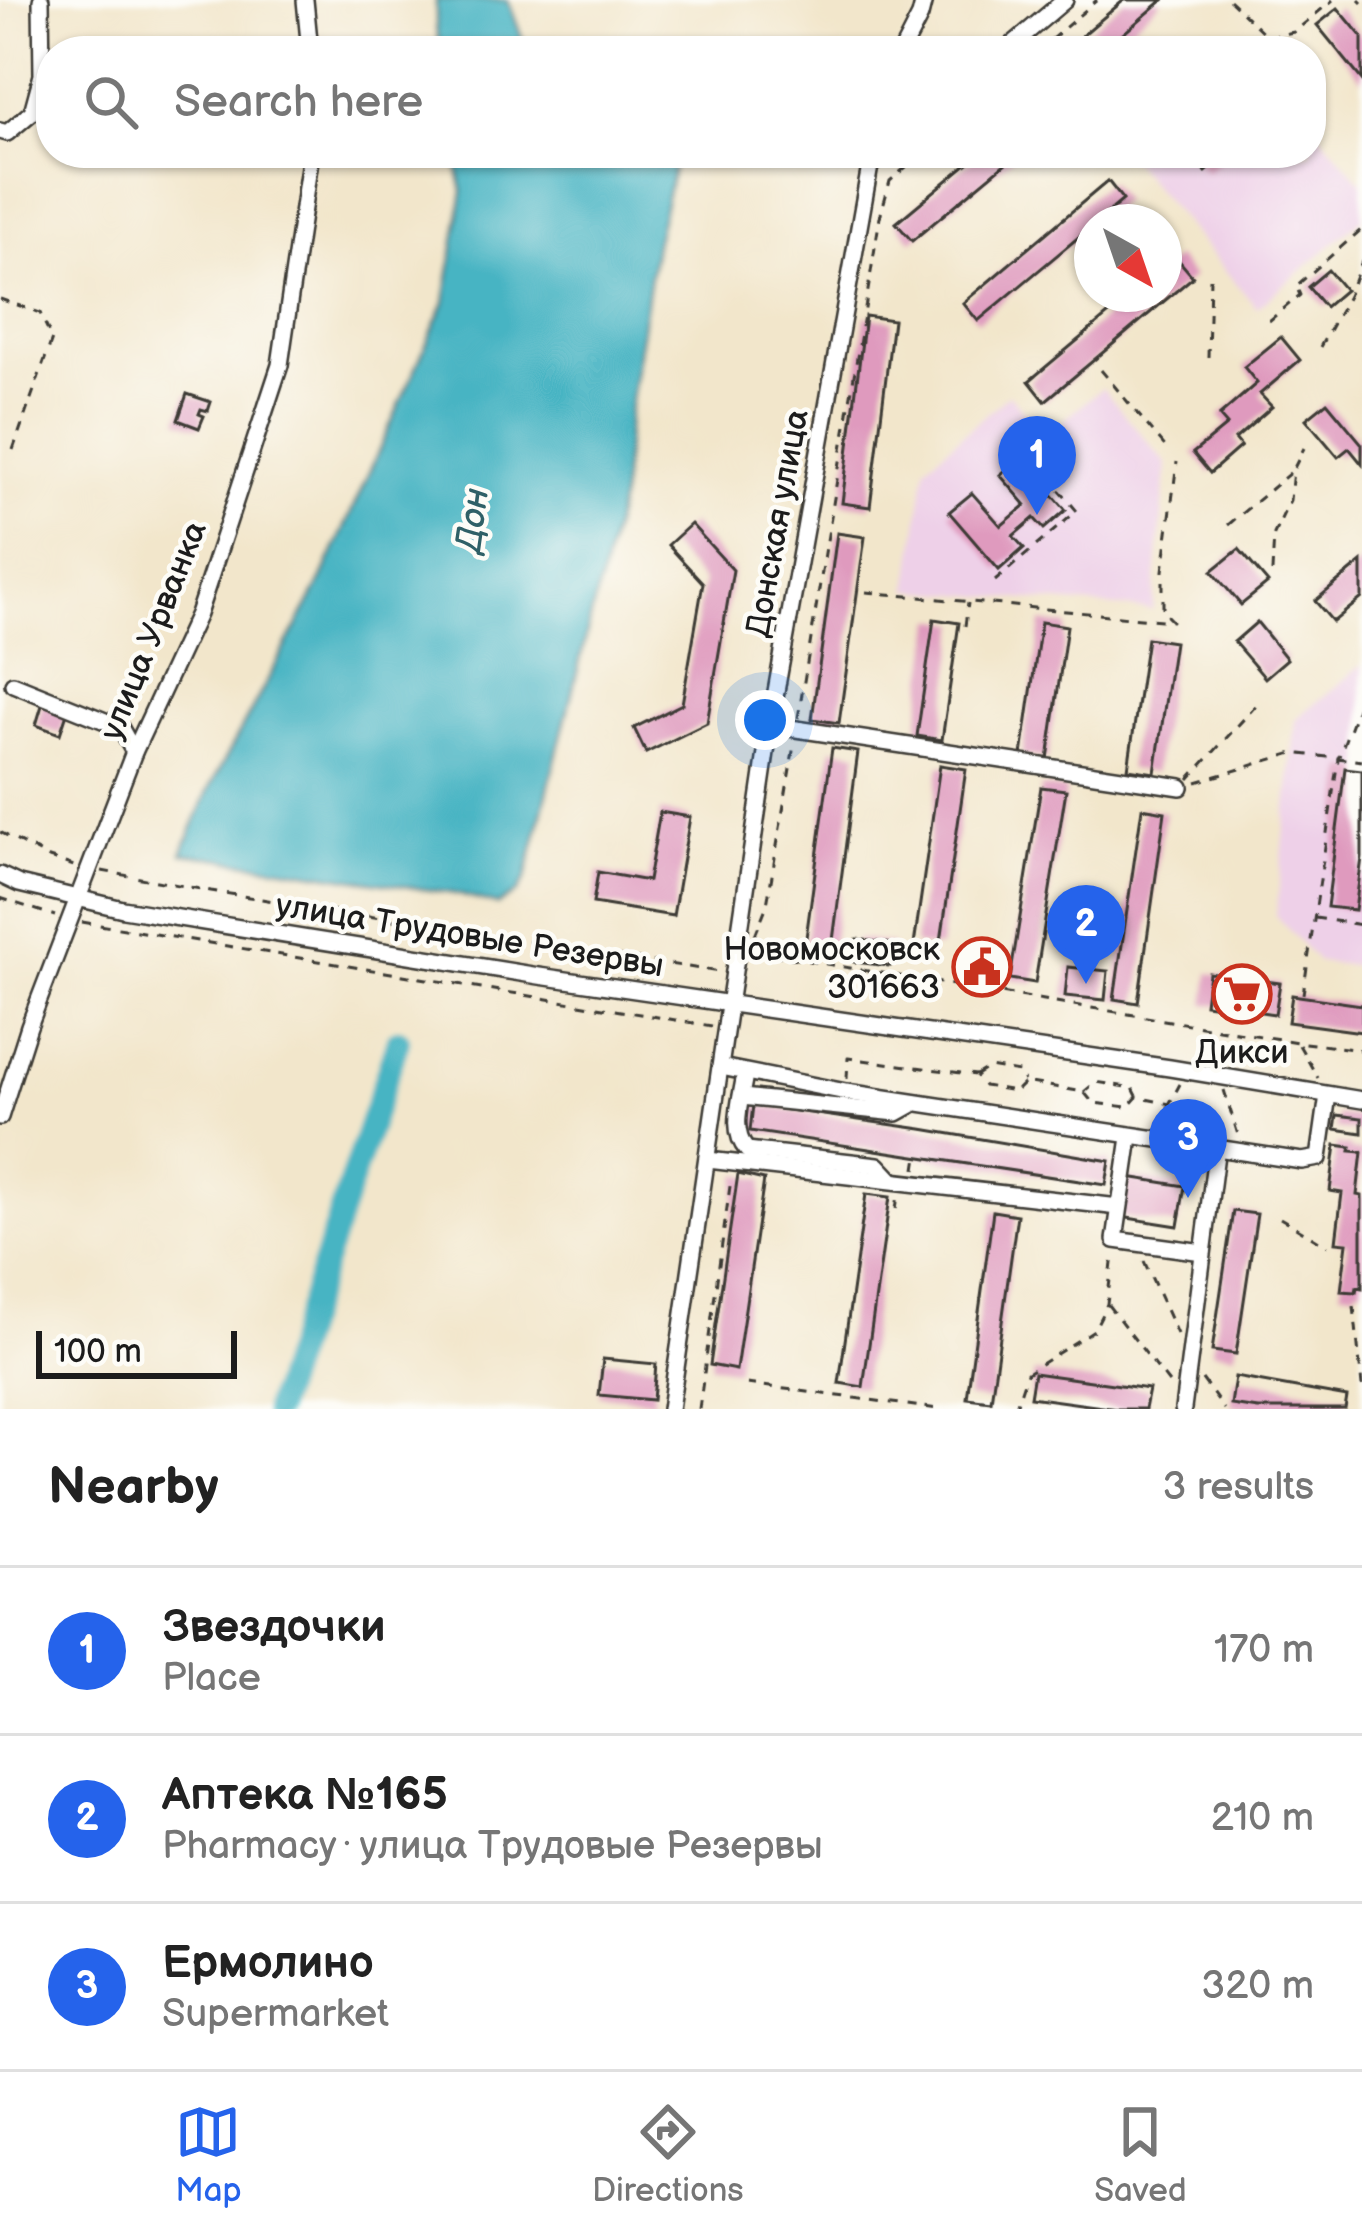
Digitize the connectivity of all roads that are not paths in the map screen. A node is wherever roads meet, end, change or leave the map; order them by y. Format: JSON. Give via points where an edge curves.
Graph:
{"nodes":[{"id":1,"x":40,"y":0,"type":"edge"},
{"id":2,"x":305,"y":0,"type":"edge"},
{"id":3,"x":924,"y":0,"type":"edge"},
{"id":4,"x":1065,"y":0,"type":"edge"},
{"id":5,"x":41,"y":36,"type":"edge"},
{"id":6,"x":309,"y":36,"type":"edge"},
{"id":7,"x":910,"y":36,"type":"edge"},
{"id":8,"x":1023,"y":36,"type":"edge"},
{"id":9,"x":36,"y":97,"type":"edge"},
{"id":10,"x":3,"y":132,"type":"edge"},
{"id":11,"x":309,"y":168,"type":"edge"},
{"id":12,"x":869,"y":168,"type":"edge"},
{"id":13,"x":13,"y":684,"type":"dead end"},
{"id":14,"x":770,"y":725,"type":"junction"},
{"id":15,"x":134,"y":752,"type":"junction"},
{"id":16,"x":1181,"y":787,"type":"road end"},
{"id":17,"x":0,"y":875,"type":"edge"},
{"id":18,"x":77,"y":897,"type":"junction"},
{"id":19,"x":728,"y":1004,"type":"junction"},
{"id":20,"x":721,"y":1067,"type":"junction"},
{"id":21,"x":745,"y":1073,"type":"junction"},
{"id":22,"x":1328,"y":1095,"type":"junction"},
{"id":23,"x":742,"y":1097,"type":"junction"},
{"id":24,"x":1362,"y":1100,"type":"edge"},
{"id":25,"x":916,"y":1102,"type":"junction"},
{"id":26,"x":0,"y":1117,"type":"edge"},
{"id":27,"x":1130,"y":1137,"type":"junction"},
{"id":28,"x":1217,"y":1147,"type":"junction"},
{"id":29,"x":708,"y":1160,"type":"junction"},
{"id":30,"x":895,"y":1188,"type":"junction"},
{"id":31,"x":1119,"y":1207,"type":"junction"},
{"id":32,"x":1203,"y":1252,"type":"junction"},
{"id":33,"x":1183,"y":1406,"type":"edge"},
{"id":34,"x":670,"y":1409,"type":"edge"}],
"edges":[{"from":1,"to":5,"type":"street"},
{"from":2,"to":6,"type":"street"},
{"from":3,"to":7,"type":"street"},
{"from":4,"to":8,"type":"street"},
{"from":9,"to":10,"type":"street","via":[[32,112]]},
{"from":11,"to":15,"type":"street","name":"улица Урванка","via":[[280,365],[198,614]]},
{"from":12,"to":14,"type":"street","name":"Донская улица"},
{"from":13,"to":15,"type":"street","via":[[120,728]]},
{"from":14,"to":16,"type":"street"},
{"from":14,"to":19,"type":"street","name":"Донская улица"},
{"from":15,"to":18,"type":"street","name":"улица Урванка"},
{"from":17,"to":18,"type":"street","name":"улица Трудовые Резервы"},
{"from":18,"to":19,"type":"street","name":"улица Трудовые Резервы"},
{"from":18,"to":26,"type":"street","name":"улица Урванка"},
{"from":19,"to":20,"type":"street","name":"Донская улица"},
{"from":19,"to":22,"type":"street","name":"улица Трудовые Резервы"},
{"from":20,"to":21,"type":"street"},
{"from":20,"to":29,"type":"street","name":"Донская улица"},
{"from":21,"to":23,"type":"street"},
{"from":21,"to":25,"type":"street"},
{"from":22,"to":24,"type":"street","name":"улица Трудовые Резервы"},
{"from":22,"to":28,"type":"street","via":[[1319,1158]]},
{"from":23,"to":25,"type":"street","via":[[897,1113]]},
{"from":23,"to":30,"type":"street","via":[[737,1129],[747,1150],[878,1165]]},
{"from":25,"to":27,"type":"street"},
{"from":27,"to":28,"type":"street"},
{"from":27,"to":31,"type":"street"},
{"from":28,"to":32,"type":"street"},
{"from":29,"to":30,"type":"street"},
{"from":29,"to":34,"type":"street","name":"Донская улица"},
{"from":30,"to":31,"type":"street"},
{"from":31,"to":32,"type":"street","via":[[1115,1240]]},
{"from":32,"to":33,"type":"street"}]}
